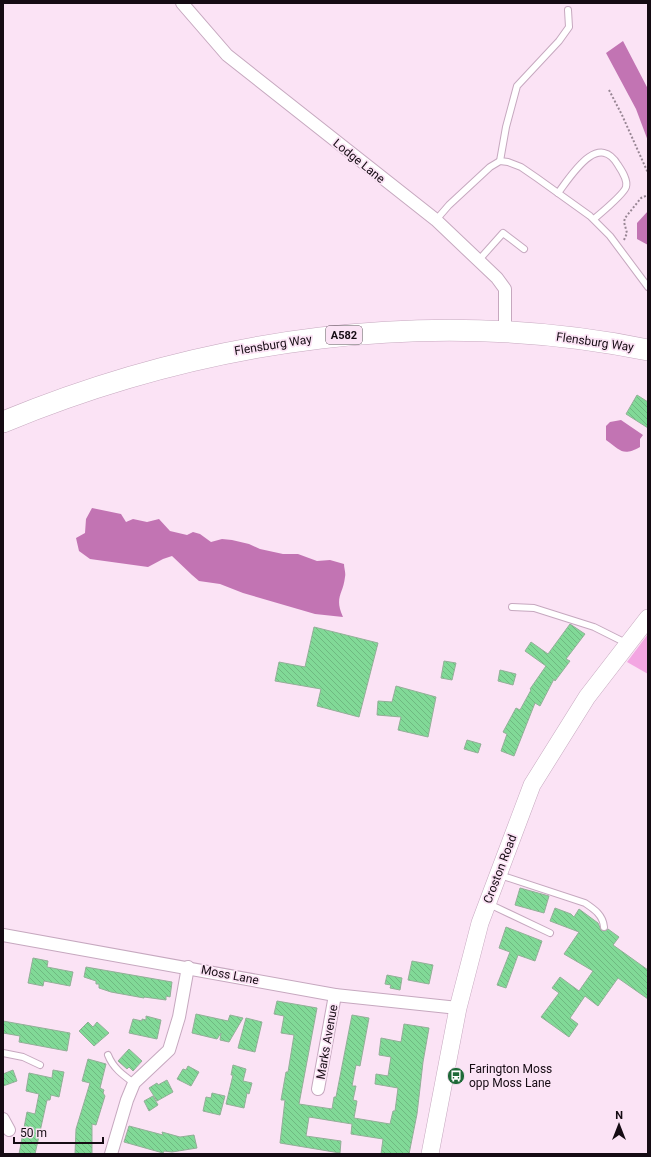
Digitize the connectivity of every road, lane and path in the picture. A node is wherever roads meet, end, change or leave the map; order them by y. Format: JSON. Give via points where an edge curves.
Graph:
{"nodes":[{"id":1,"x":182,"y":3,"type":"edge"},
{"id":2,"x":568,"y":10,"type":"dead end"},
{"id":3,"x":609,"y":90,"type":"dead end"},
{"id":4,"x":500,"y":161,"type":"junction"},
{"id":5,"x":648,"y":173,"type":"edge"},
{"id":6,"x":558,"y":193,"type":"junction"},
{"id":7,"x":648,"y":195,"type":"edge"},
{"id":8,"x":594,"y":219,"type":"junction"},
{"id":9,"x":436,"y":220,"type":"junction"},
{"id":10,"x":620,"y":248,"type":"junction"},
{"id":11,"x":524,"y":249,"type":"dead end"},
{"id":12,"x":478,"y":261,"type":"junction"},
{"id":13,"x":648,"y":287,"type":"edge"},
{"id":14,"x":505,"y":333,"type":"junction"},
{"id":15,"x":648,"y":350,"type":"edge"},
{"id":16,"x":3,"y":422,"type":"edge"},
{"id":17,"x":512,"y":608,"type":"dead end"},
{"id":18,"x":648,"y":618,"type":"edge"},
{"id":19,"x":628,"y":644,"type":"junction"},
{"id":20,"x":498,"y":875,"type":"junction"},
{"id":21,"x":488,"y":903,"type":"junction"},
{"id":22,"x":604,"y":927,"type":"dead end"},
{"id":23,"x":550,"y":933,"type":"dead end"},
{"id":24,"x":3,"y":935,"type":"edge"},
{"id":25,"x":188,"y":967,"type":"junction"},
{"id":26,"x":335,"y":995,"type":"junction"},
{"id":27,"x":458,"y":1008,"type":"junction"},
{"id":28,"x":3,"y":1053,"type":"edge"},
{"id":29,"x":108,"y":1055,"type":"dead end"},
{"id":30,"x":40,"y":1065,"type":"dead end"},
{"id":31,"x":134,"y":1083,"type":"junction"},
{"id":32,"x":318,"y":1089,"type":"dead end"},
{"id":33,"x":3,"y":1119,"type":"edge"},
{"id":34,"x":9,"y":1130,"type":"dead end"},
{"id":35,"x":111,"y":1154,"type":"edge"},
{"id":36,"x":430,"y":1154,"type":"edge"}],
"edges":[{"from":1,"to":9,"type":"street","name":"Lodge Lane","via":[[227,55]]},
{"from":2,"to":4,"type":"lane","via":[[569,27],[559,42],[517,86]]},
{"from":3,"to":5,"type":"path"},
{"from":4,"to":6,"type":"lane","via":[[521,167]]},
{"from":4,"to":9,"type":"lane","via":[[490,167]]},
{"from":6,"to":8,"type":"lane"},
{"from":6,"to":8,"type":"lane","via":[[588,157],[597,152],[608,154],[616,161],[627,186],[624,192]]},
{"from":7,"to":10,"type":"path","via":[[641,198],[625,218],[627,233]]},
{"from":8,"to":10,"type":"lane"},
{"from":9,"to":12,"type":"street","name":"Lodge Lane"},
{"from":10,"to":13,"type":"lane"},
{"from":11,"to":12,"type":"lane","via":[[503,233]]},
{"from":12,"to":14,"type":"street","name":"Lodge Lane","via":[[505,289]]},
{"from":14,"to":15,"type":"highway","name":"Flensburg Way","number":"A582","via":[[576,339]]},
{"from":14,"to":16,"type":"highway","name":"Flensburg Way","number":"A582","via":[[383,333],[308,339],[250,348],[191,360],[116,381]]},
{"from":17,"to":19,"type":"lane","via":[[534,608],[586,625]]},
{"from":18,"to":19,"type":"street","name":"Croston Road"},
{"from":19,"to":20,"type":"street","name":"Croston Road","via":[[587,697],[532,785]]},
{"from":20,"to":21,"type":"street","name":"Croston Road"},
{"from":20,"to":22,"type":"lane","via":[[585,903],[604,921]]},
{"from":21,"to":23,"type":"lane"},
{"from":21,"to":27,"type":"street","name":"Croston Road","via":[[480,923]]},
{"from":24,"to":25,"type":"street","name":"Moss Lane"},
{"from":25,"to":26,"type":"street","name":"Moss Lane"},
{"from":25,"to":31,"type":"street","via":[[179,1017],[169,1050]]},
{"from":26,"to":27,"type":"street","name":"Moss Lane"},
{"from":26,"to":32,"type":"street","name":"Marks Avenue"},
{"from":27,"to":36,"type":"street","name":"Croston Road"},
{"from":28,"to":30,"type":"lane","via":[[23,1057]]},
{"from":29,"to":31,"type":"lane","via":[[111,1063],[123,1076]]},
{"from":31,"to":35,"type":"street"},
{"from":33,"to":34,"type":"street"}]}
